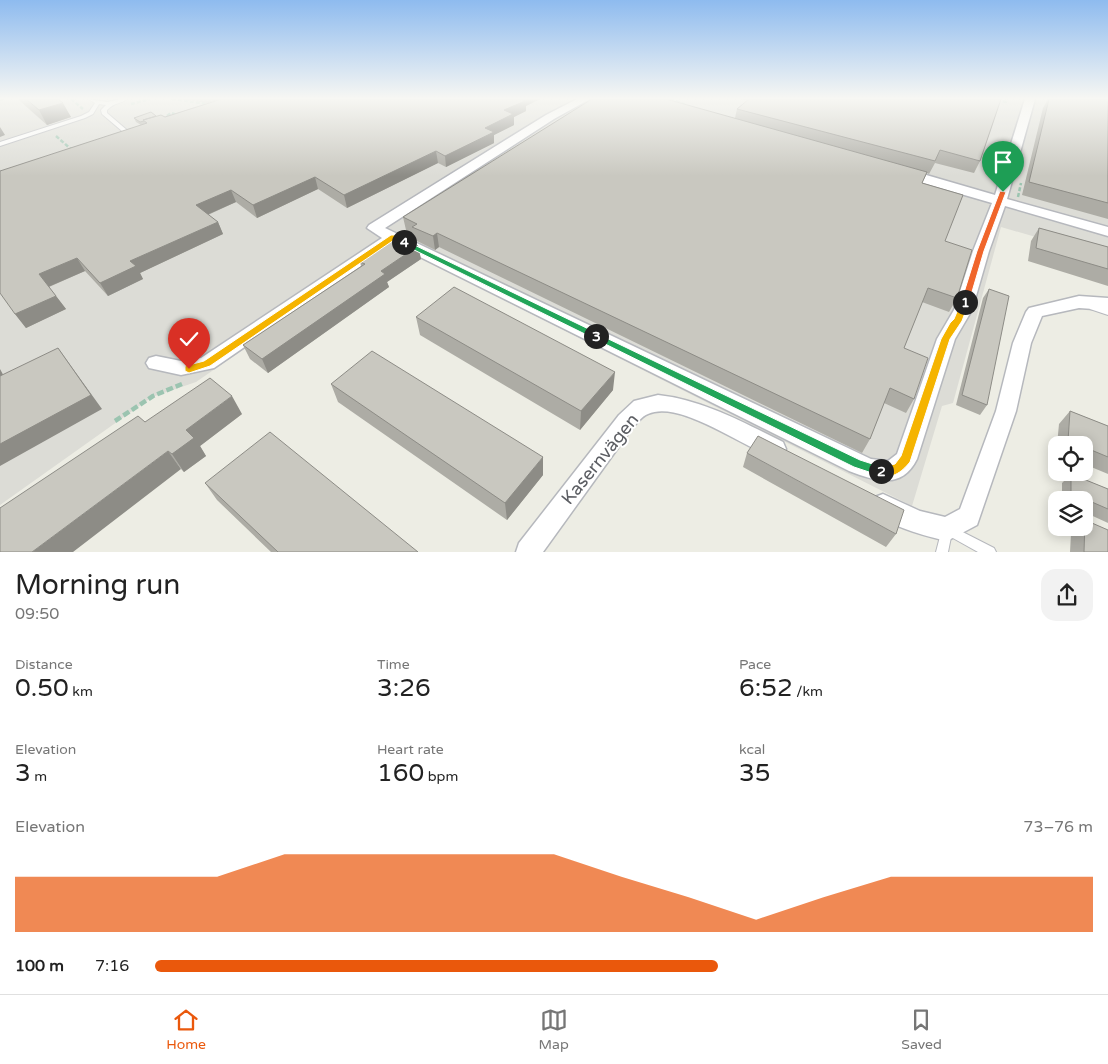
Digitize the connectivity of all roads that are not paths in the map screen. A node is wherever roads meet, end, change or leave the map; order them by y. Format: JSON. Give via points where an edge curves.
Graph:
{"nodes":[{"id":1,"x":59,"y":125,"type":"edge"},
{"id":2,"x":118,"y":125,"type":"edge"},
{"id":3,"x":538,"y":125,"type":"edge"},
{"id":4,"x":1023,"y":125,"type":"edge"},
{"id":5,"x":129,"y":134,"type":"edge"},
{"id":6,"x":122,"y":136,"type":"junction"},
{"id":7,"x":113,"y":140,"type":"edge"},
{"id":8,"x":0,"y":144,"type":"edge"},
{"id":9,"x":896,"y":171,"type":"edge"},
{"id":10,"x":998,"y":200,"type":"junction"},
{"id":11,"x":1108,"y":232,"type":"edge"},
{"id":12,"x":394,"y":237,"type":"junction"},
{"id":13,"x":1079,"y":302,"type":"junction"},
{"id":14,"x":1108,"y":304,"type":"edge"},
{"id":15,"x":1108,"y":312,"type":"edge"},
{"id":16,"x":156,"y":363,"type":"dead end"},
{"id":17,"x":794,"y":459,"type":"edge"},
{"id":18,"x":864,"y":495,"type":"edge"},
{"id":19,"x":947,"y":529,"type":"junction"},
{"id":20,"x":528,"y":552,"type":"edge"},
{"id":21,"x":942,"y":552,"type":"edge"},
{"id":22,"x":990,"y":552,"type":"edge"}],
"edges":[{"from":1,"to":8,"type":"lane"},
{"from":2,"to":6,"type":"lane","via":[[125,131]]},
{"from":3,"to":12,"type":"street","via":[[374,228]]},
{"from":4,"to":10,"type":"street"},
{"from":5,"to":6,"type":"lane"},
{"from":6,"to":7,"type":"lane"},
{"from":9,"to":10,"type":"street"},
{"from":10,"to":11,"type":"street"},
{"from":10,"to":12,"type":"street","via":[[963,310],[946,339],[906,459],[899,468],[890,472],[858,464]]},
{"from":12,"to":16,"type":"street","via":[[207,363],[189,369]]},
{"from":13,"to":14,"type":"street"},
{"from":13,"to":15,"type":"lane"},
{"from":13,"to":19,"type":"street","via":[[1035,312],[1022,343],[1006,411],[969,517]]},
{"from":17,"to":20,"type":"street","name":"Kasernvägen","via":[[714,418],[680,406],[644,406],[626,421]]},
{"from":18,"to":19,"type":"street","via":[[916,522]]},
{"from":19,"to":21,"type":"lane"},
{"from":19,"to":22,"type":"lane"}]}
